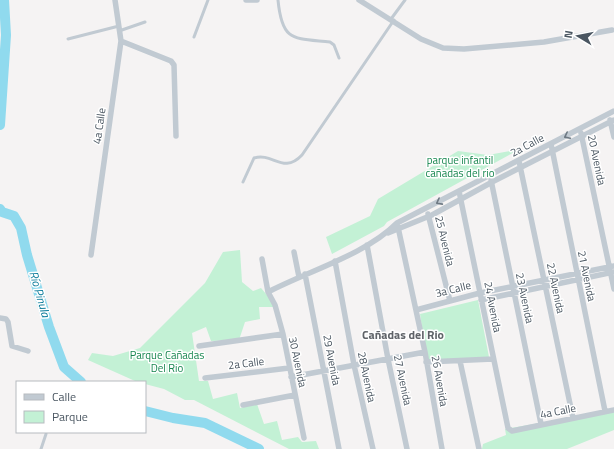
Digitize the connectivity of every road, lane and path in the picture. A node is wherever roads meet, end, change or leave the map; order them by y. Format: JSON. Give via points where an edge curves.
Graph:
{"nodes":[{"id":1,"x":115,"y":0,"type":"edge"},
{"id":2,"x":208,"y":0,"type":"edge"},
{"id":3,"x":246,"y":0,"type":"edge"},
{"id":4,"x":257,"y":0,"type":"edge"},
{"id":5,"x":278,"y":0,"type":"edge"},
{"id":6,"x":358,"y":0,"type":"edge"},
{"id":7,"x":405,"y":0,"type":"edge"},
{"id":8,"x":392,"y":20,"type":"junction"},
{"id":9,"x":145,"y":22,"type":"dead end"},
{"id":10,"x":119,"y":29,"type":"junction"},
{"id":11,"x":612,"y":30,"type":"dead end"},
{"id":12,"x":194,"y":37,"type":"dead end"},
{"id":13,"x":68,"y":39,"type":"dead end"},
{"id":14,"x":121,"y":41,"type":"junction"},
{"id":15,"x":339,"y":58,"type":"dead end"},
{"id":16,"x":612,"y":112,"type":"edge"},
{"id":17,"x":612,"y":121,"type":"edge"},
{"id":18,"x":580,"y":129,"type":"junction"},
{"id":19,"x":176,"y":136,"type":"dead end"},
{"id":20,"x":582,"y":136,"type":"junction"},
{"id":21,"x":614,"y":137,"type":"edge"},
{"id":22,"x":551,"y":144,"type":"junction"},
{"id":23,"x":553,"y":152,"type":"junction"},
{"id":24,"x":519,"y":161,"type":"junction"},
{"id":25,"x":521,"y":168,"type":"junction"},
{"id":26,"x":491,"y":179,"type":"junction"},
{"id":27,"x":243,"y":182,"type":"dead end"},
{"id":28,"x":459,"y":191,"type":"junction"},
{"id":29,"x":461,"y":198,"type":"junction"},
{"id":30,"x":427,"y":208,"type":"junction"},
{"id":31,"x":429,"y":216,"type":"junction"},
{"id":32,"x":397,"y":223,"type":"junction"},
{"id":33,"x":398,"y":230,"type":"junction"},
{"id":34,"x":388,"y":233,"type":"junction"},
{"id":35,"x":367,"y":245,"type":"junction"},
{"id":36,"x":294,"y":252,"type":"dead end"},
{"id":37,"x":91,"y":255,"type":"dead end"},
{"id":38,"x":262,"y":259,"type":"dead end"},
{"id":39,"x":335,"y":261,"type":"junction"},
{"id":40,"x":612,"y":269,"type":"edge"},
{"id":41,"x":576,"y":273,"type":"junction"},
{"id":42,"x":305,"y":274,"type":"junction"},
{"id":43,"x":299,"y":277,"type":"junction"},
{"id":44,"x":544,"y":280,"type":"junction"},
{"id":45,"x":578,"y":280,"type":"junction"},
{"id":46,"x":512,"y":286,"type":"junction"},
{"id":47,"x":545,"y":286,"type":"junction"},
{"id":48,"x":614,"y":289,"type":"edge"},
{"id":49,"x":268,"y":292,"type":"junction"},
{"id":50,"x":480,"y":293,"type":"junction"},
{"id":51,"x":514,"y":293,"type":"junction"},
{"id":52,"x":481,"y":300,"type":"junction"},
{"id":53,"x":450,"y":301,"type":"junction"},
{"id":54,"x":416,"y":310,"type":"junction"},
{"id":55,"x":0,"y":318,"type":"edge"},
{"id":56,"x":283,"y":334,"type":"junction"},
{"id":57,"x":199,"y":346,"type":"dead end"},
{"id":58,"x":28,"y":351,"type":"dead end"},
{"id":59,"x":425,"y":352,"type":"junction"},
{"id":60,"x":493,"y":358,"type":"junction"},
{"id":61,"x":388,"y":359,"type":"junction"},
{"id":62,"x":460,"y":361,"type":"junction"},
{"id":63,"x":426,"y":362,"type":"junction"},
{"id":64,"x":354,"y":366,"type":"junction"},
{"id":65,"x":289,"y":368,"type":"junction"},
{"id":66,"x":324,"y":371,"type":"junction"},
{"id":67,"x":291,"y":377,"type":"junction"},
{"id":68,"x":205,"y":378,"type":"dead end"},
{"id":69,"x":295,"y":395,"type":"junction"},
{"id":70,"x":243,"y":405,"type":"dead end"},
{"id":71,"x":614,"y":410,"type":"edge"},
{"id":72,"x":605,"y":411,"type":"junction"},
{"id":73,"x":573,"y":418,"type":"junction"},
{"id":74,"x":541,"y":424,"type":"junction"},
{"id":75,"x":508,"y":428,"type":"joint"},
{"id":76,"x":46,"y":434,"type":"dead end"},
{"id":77,"x":304,"y":438,"type":"dead end"},
{"id":78,"x":41,"y":449,"type":"edge"},
{"id":79,"x":339,"y":449,"type":"edge"},
{"id":80,"x":373,"y":449,"type":"edge"},
{"id":81,"x":407,"y":449,"type":"edge"},
{"id":82,"x":442,"y":449,"type":"edge"},
{"id":83,"x":479,"y":449,"type":"edge"}],
"edges":[{"from":1,"to":10,"type":"street","name":"4a Calle"},
{"from":2,"to":12,"type":"lane"},
{"from":3,"to":4,"type":"street"},
{"from":5,"to":15,"type":"lane","via":[[284,30],[288,34],[298,38],[330,42],[334,45]]},
{"from":6,"to":8,"type":"street"},
{"from":7,"to":8,"type":"lane"},
{"from":8,"to":11,"type":"street","via":[[421,39],[443,48],[464,49],[544,42]]},
{"from":8,"to":27,"type":"lane","via":[[302,155],[290,164],[254,158]]},
{"from":9,"to":10,"type":"lane"},
{"from":10,"to":13,"type":"lane"},
{"from":10,"to":14,"type":"street","name":"4a Calle"},
{"from":14,"to":19,"type":"street","via":[[171,61],[174,65]]},
{"from":14,"to":37,"type":"street","name":"4a Calle"},
{"from":16,"to":17,"type":"street"},
{"from":16,"to":18,"type":"street","name":"2a Calle"},
{"from":17,"to":20,"type":"street","name":"2a Calle"},
{"from":17,"to":21,"type":"street"},
{"from":18,"to":20,"type":"street","name":"20 Avenida"},
{"from":18,"to":22,"type":"street","name":"2a Calle","one_way":true},
{"from":20,"to":23,"type":"street","name":"2a Calle"},
{"from":20,"to":40,"type":"street","name":"20 Avenida"},
{"from":22,"to":23,"type":"street","name":"21 Avenida"},
{"from":22,"to":24,"type":"street","name":"2a Calle"},
{"from":23,"to":25,"type":"street","name":"2a Calle"},
{"from":23,"to":41,"type":"street","name":"21 Avenida"},
{"from":24,"to":25,"type":"street","name":"22 Avenida"},
{"from":24,"to":26,"type":"street","name":"2a Calle"},
{"from":25,"to":26,"type":"street","name":"2a Calle"},
{"from":25,"to":44,"type":"street","name":"22 Avenida"},
{"from":26,"to":28,"type":"street","name":"2a Calle"},
{"from":26,"to":29,"type":"street","name":"2a Calle"},
{"from":26,"to":46,"type":"street","name":"23 Avenida"},
{"from":28,"to":29,"type":"street","name":"24 Avenida"},
{"from":28,"to":30,"type":"street","name":"2a Calle","one_way":true},
{"from":29,"to":31,"type":"street","name":"2a Calle"},
{"from":29,"to":50,"type":"street","name":"24 Avenida"},
{"from":30,"to":31,"type":"street","name":"25 Avenida"},
{"from":30,"to":32,"type":"street","name":"2a Calle"},
{"from":31,"to":33,"type":"street","name":"2a Calle"},
{"from":31,"to":53,"type":"street","name":"25 Avenida"},
{"from":32,"to":33,"type":"street","name":"26 Avenida"},
{"from":32,"to":34,"type":"street","name":"2a Calle"},
{"from":33,"to":34,"type":"street","name":"2a Calle"},
{"from":33,"to":54,"type":"street","name":"26 Avenida"},
{"from":34,"to":35,"type":"street","name":"2a Calle"},
{"from":35,"to":39,"type":"street","name":"2a Calle"},
{"from":35,"to":61,"type":"street","name":"27 Avenida"},
{"from":36,"to":43,"type":"street"},
{"from":38,"to":49,"type":"street","name":"30 Avenida"},
{"from":39,"to":42,"type":"street","name":"2a Calle"},
{"from":39,"to":64,"type":"street","name":"28 Avenida"},
{"from":40,"to":41,"type":"street","name":"3a Calle"},
{"from":40,"to":45,"type":"street","name":"3a Calle"},
{"from":40,"to":48,"type":"street","name":"20 Avenida"},
{"from":41,"to":44,"type":"street","name":"3a Calle"},
{"from":41,"to":45,"type":"street","name":"21 Avenida"},
{"from":42,"to":43,"type":"street","name":"2a Calle"},
{"from":42,"to":66,"type":"street","name":"29 Avenida"},
{"from":43,"to":49,"type":"street","name":"2a Calle"},
{"from":44,"to":46,"type":"street","name":"3a Calle"},
{"from":44,"to":47,"type":"street","name":"22 Avenida"},
{"from":45,"to":47,"type":"street","name":"3a Calle"},
{"from":45,"to":72,"type":"street","name":"21 Avenida"},
{"from":46,"to":50,"type":"street","name":"3a Calle"},
{"from":46,"to":51,"type":"street","name":"23 Avenida"},
{"from":47,"to":51,"type":"street","name":"3a Calle"},
{"from":47,"to":73,"type":"street","name":"22 Avenida"},
{"from":49,"to":56,"type":"street","name":"30 Avenida","via":[[275,305]]},
{"from":50,"to":52,"type":"street","name":"24 Avenida"},
{"from":50,"to":53,"type":"street","name":"3a Calle"},
{"from":51,"to":52,"type":"street","name":"3a Calle"},
{"from":51,"to":74,"type":"street","name":"23 Avenida"},
{"from":52,"to":60,"type":"street","name":"24 Avenida"},
{"from":53,"to":54,"type":"street","name":"3a Calle"},
{"from":54,"to":59,"type":"street","name":"26 Avenida"},
{"from":55,"to":58,"type":"street","via":[[8,322],[12,346]]},
{"from":56,"to":57,"type":"street","name":"2a Calle"},
{"from":56,"to":65,"type":"street","name":"30 Avenida"},
{"from":59,"to":61,"type":"street"},
{"from":59,"to":63,"type":"street","name":"26 Avenida"},
{"from":60,"to":62,"type":"street"},
{"from":60,"to":75,"type":"street","name":"24 Avenida"},
{"from":61,"to":64,"type":"street"},
{"from":61,"to":81,"type":"street","name":"27 Avenida"},
{"from":62,"to":63,"type":"street"},
{"from":62,"to":83,"type":"street"},
{"from":63,"to":82,"type":"street","name":"26 Avenida"},
{"from":64,"to":66,"type":"street"},
{"from":64,"to":80,"type":"street","name":"28 Avenida"},
{"from":65,"to":67,"type":"street","name":"30 Avenida"},
{"from":65,"to":68,"type":"street","name":"2a Calle"},
{"from":66,"to":67,"type":"street"},
{"from":66,"to":79,"type":"street","name":"29 Avenida"},
{"from":67,"to":69,"type":"street","name":"30 Avenida"},
{"from":69,"to":70,"type":"street"},
{"from":69,"to":77,"type":"street","name":"30 Avenida"},
{"from":71,"to":72,"type":"street","name":"4a Calle"},
{"from":72,"to":73,"type":"street","name":"4a Calle"},
{"from":73,"to":74,"type":"street","name":"4a Calle"},
{"from":74,"to":75,"type":"street","name":"4a Calle","via":[[512,431]]},
{"from":76,"to":78,"type":"lane"}]}
